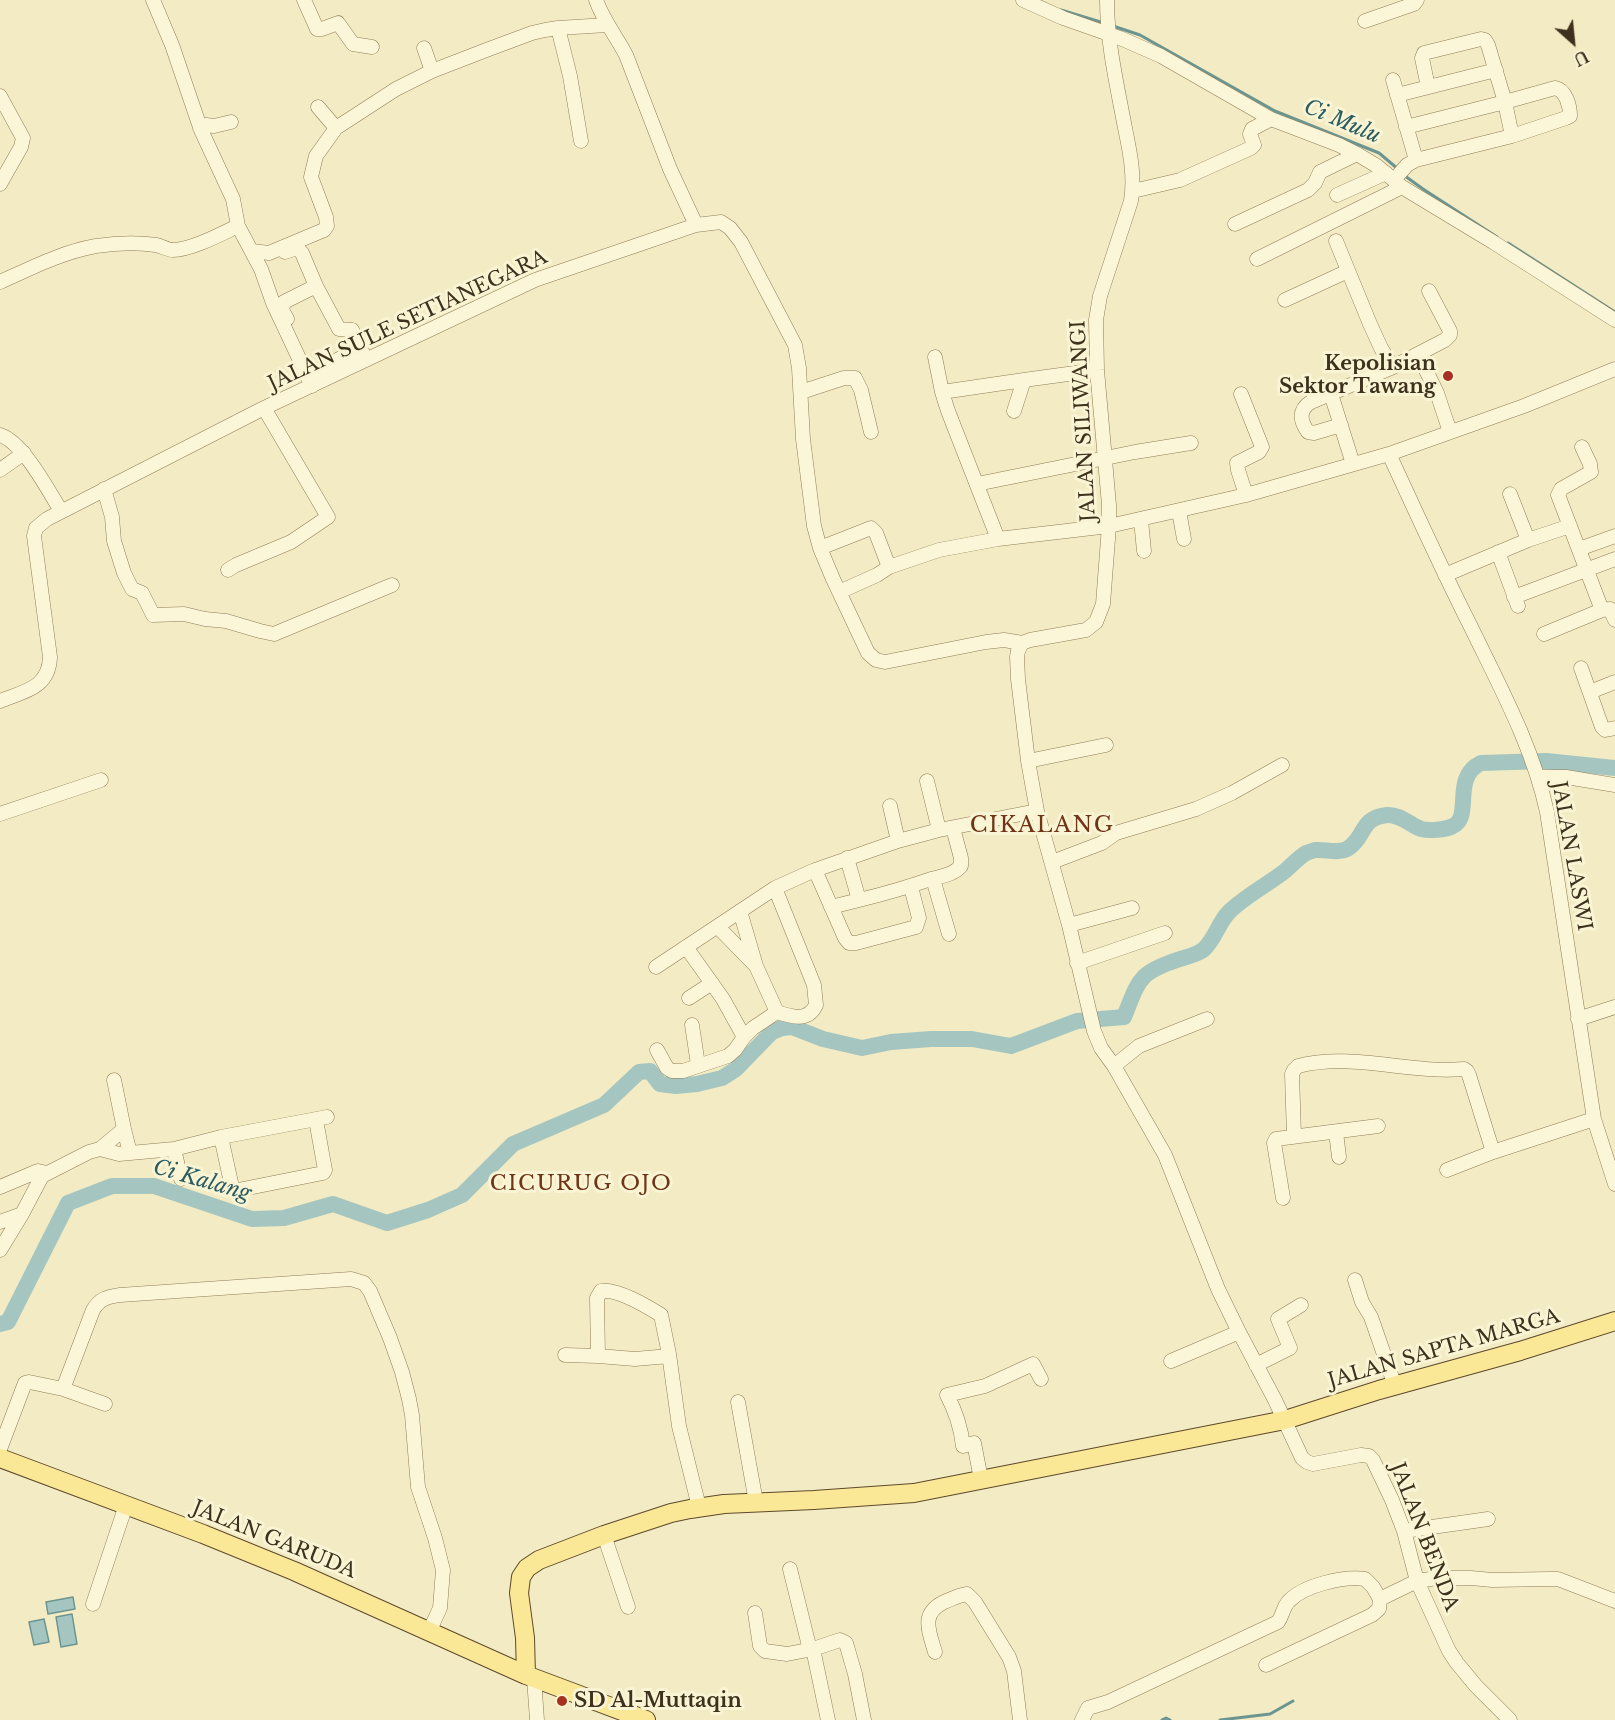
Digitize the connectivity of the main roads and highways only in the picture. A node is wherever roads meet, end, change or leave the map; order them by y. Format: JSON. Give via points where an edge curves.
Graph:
{"nodes":[{"id":1,"x":1615,"y":1321,"type":"edge"},
{"id":2,"x":0,"y":1458,"type":"edge"},
{"id":3,"x":530,"y":1676,"type":"junction"},
{"id":4,"x":646,"y":1720,"type":"edge"}],
"edges":[{"from":1,"to":3,"type":"main road","name":"JALAN SAPTA MARGA","via":[[1285,1420],[948,1487],[894,1495],[699,1507],[671,1513],[539,1560],[522,1574],[519,1593]]},
{"from":2,"to":3,"type":"main road","name":"JALAN GARUDA","via":[[294,1570]]},
{"from":3,"to":4,"type":"main road","name":"JALAN GARUDA"}]}
